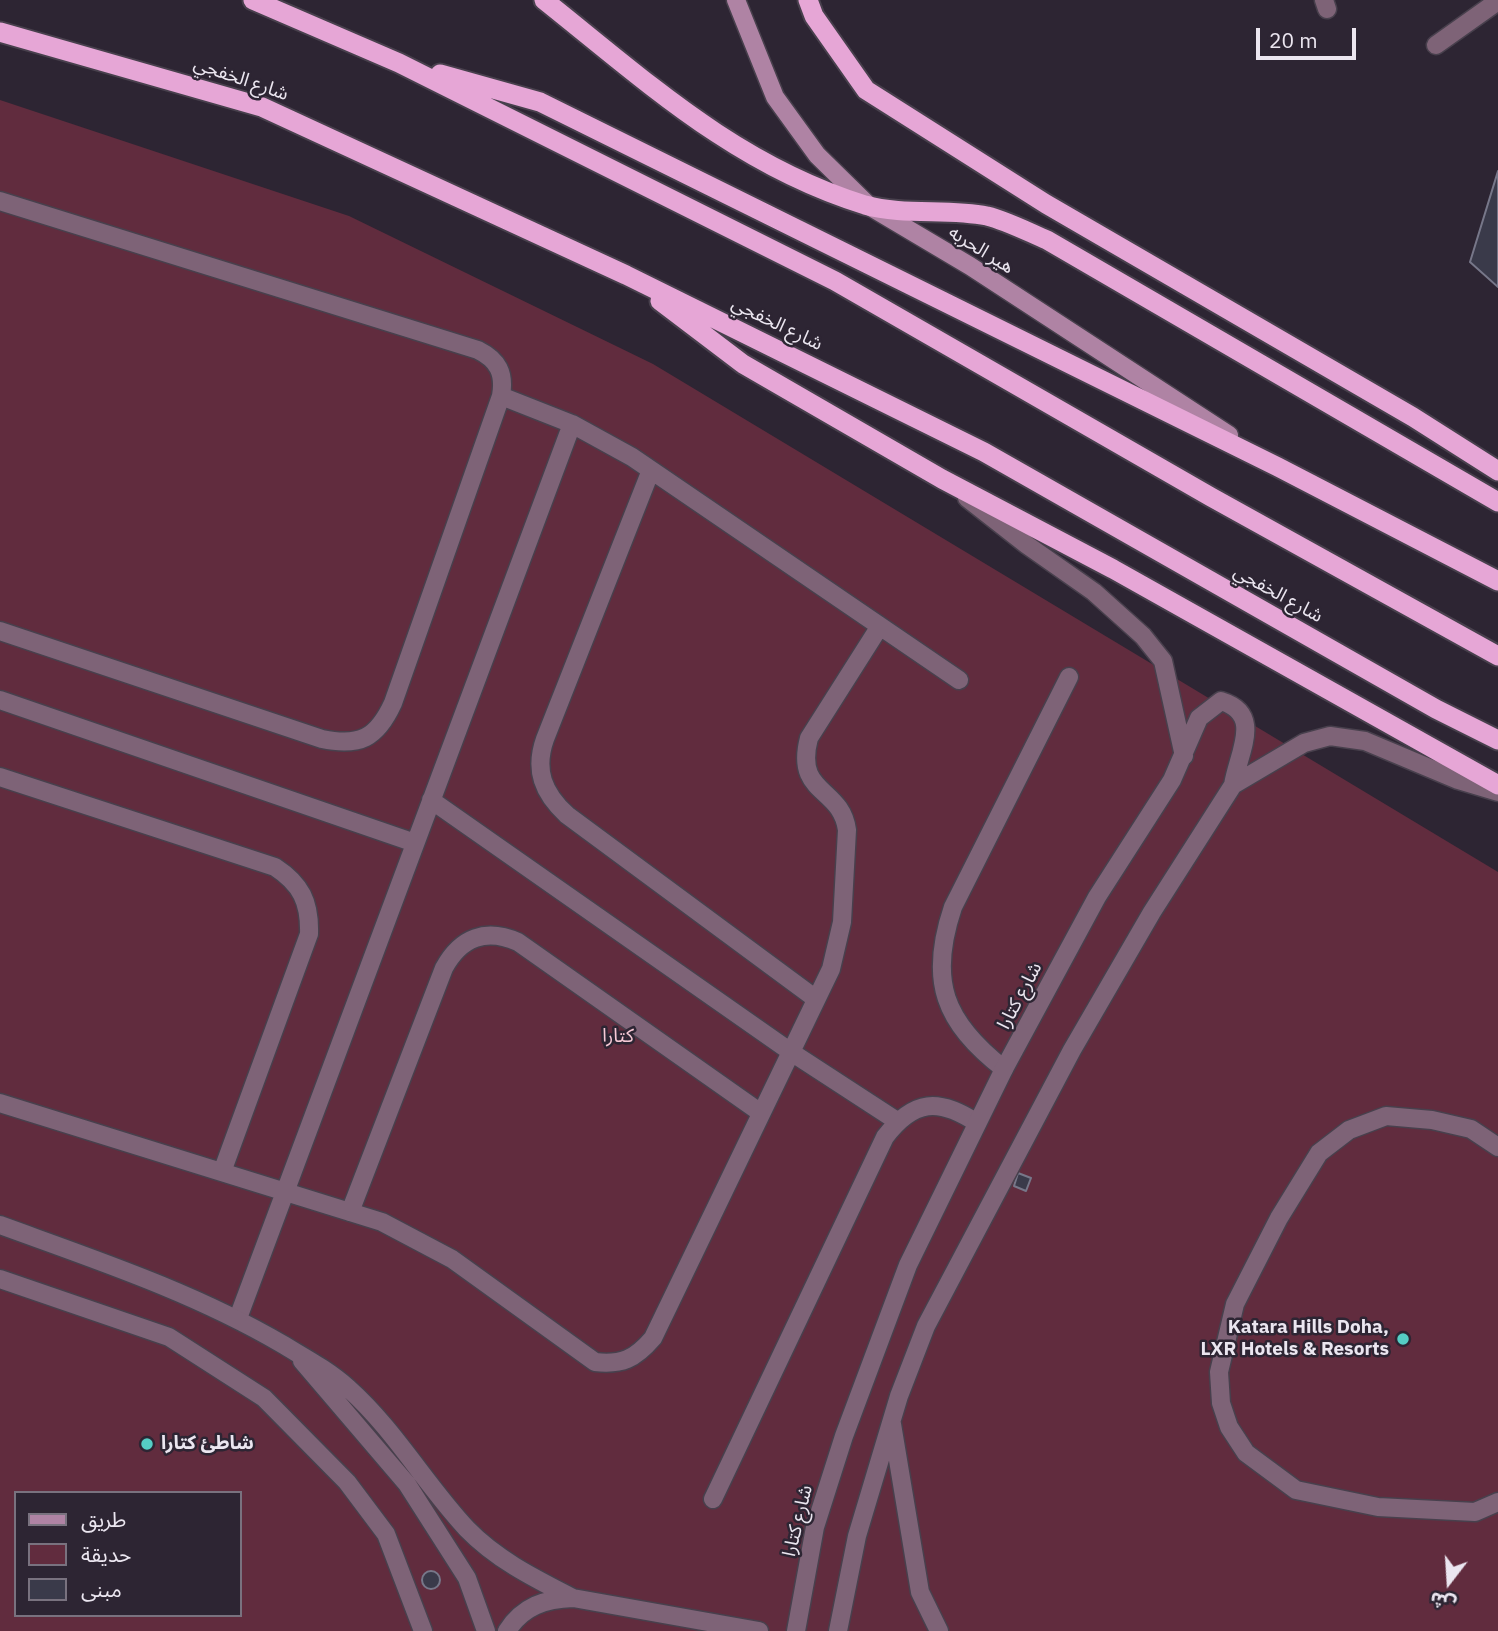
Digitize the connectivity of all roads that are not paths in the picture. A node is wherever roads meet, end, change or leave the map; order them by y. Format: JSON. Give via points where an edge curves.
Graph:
{"nodes":[{"id":1,"x":253,"y":0,"type":"edge"},
{"id":2,"x":544,"y":0,"type":"edge"},
{"id":3,"x":736,"y":0,"type":"edge"},
{"id":4,"x":808,"y":0,"type":"edge"},
{"id":5,"x":1498,"y":1,"type":"edge"},
{"id":6,"x":0,"y":32,"type":"edge"},
{"id":7,"x":1436,"y":45,"type":"dead end"},
{"id":8,"x":398,"y":63,"type":"junction"},
{"id":9,"x":0,"y":201,"type":"edge"},
{"id":10,"x":869,"y":206,"type":"junction"},
{"id":11,"x":626,"y":275,"type":"junction"},
{"id":12,"x":502,"y":396,"type":"junction"},
{"id":13,"x":572,"y":424,"type":"junction"},
{"id":14,"x":1278,"y":467,"type":"junction"},
{"id":15,"x":651,"y":470,"type":"junction"},
{"id":16,"x":1498,"y":471,"type":"edge"},
{"id":17,"x":942,"y":479,"type":"junction"},
{"id":18,"x":1498,"y":502,"type":"edge"},
{"id":19,"x":1498,"y":581,"type":"edge"},
{"id":20,"x":880,"y":626,"type":"junction"},
{"id":21,"x":0,"y":631,"type":"edge"},
{"id":22,"x":1498,"y":656,"type":"edge"},
{"id":23,"x":1069,"y":677,"type":"dead end"},
{"id":24,"x":959,"y":680,"type":"dead end"},
{"id":25,"x":0,"y":700,"type":"edge"},
{"id":26,"x":1498,"y":740,"type":"edge"},
{"id":27,"x":1184,"y":755,"type":"junction"},
{"id":28,"x":0,"y":777,"type":"edge"},
{"id":29,"x":1233,"y":785,"type":"junction"},
{"id":30,"x":1498,"y":785,"type":"edge"},
{"id":31,"x":1498,"y":792,"type":"edge"},
{"id":32,"x":431,"y":800,"type":"junction"},
{"id":33,"x":415,"y":843,"type":"junction"},
{"id":34,"x":816,"y":999,"type":"junction"},
{"id":35,"x":791,"y":1052,"type":"junction"},
{"id":36,"x":1004,"y":1069,"type":"junction"},
{"id":37,"x":0,"y":1103,"type":"edge"},
{"id":38,"x":761,"y":1113,"type":"junction"},
{"id":39,"x":897,"y":1121,"type":"junction"},
{"id":40,"x":977,"y":1123,"type":"junction"},
{"id":41,"x":1498,"y":1147,"type":"edge"},
{"id":42,"x":222,"y":1172,"type":"junction"},
{"id":43,"x":287,"y":1192,"type":"junction"},
{"id":44,"x":350,"y":1212,"type":"junction"},
{"id":45,"x":0,"y":1224,"type":"edge"},
{"id":46,"x":0,"y":1279,"type":"edge"},
{"id":47,"x":238,"y":1318,"type":"junction"},
{"id":48,"x":293,"y":1350,"type":"junction"},
{"id":49,"x":891,"y":1419,"type":"junction"},
{"id":50,"x":713,"y":1499,"type":"dead end"},
{"id":51,"x":1498,"y":1502,"type":"edge"},
{"id":52,"x":573,"y":1598,"type":"junction"},
{"id":53,"x":423,"y":1631,"type":"edge"},
{"id":54,"x":486,"y":1631,"type":"edge"},
{"id":55,"x":507,"y":1631,"type":"edge"},
{"id":56,"x":759,"y":1631,"type":"edge"},
{"id":57,"x":796,"y":1631,"type":"edge"},
{"id":58,"x":838,"y":1631,"type":"edge"},
{"id":59,"x":939,"y":1631,"type":"edge"}],
"edges":[{"from":1,"to":8,"type":"highway"},
{"from":2,"to":10,"type":"highway","via":[[663,98],[707,128],[806,185]]},
{"from":3,"to":10,"type":"main road","name":"هير الحربه","via":[[775,97],[817,155]]},
{"from":4,"to":16,"type":"highway","via":[[814,16],[866,90],[1046,204]]},
{"from":5,"to":7,"type":"street"},
{"from":6,"to":11,"type":"highway","name":"شارع الخفجي","via":[[262,107]]},
{"from":8,"to":14,"type":"highway","via":[[540,102]]},
{"from":8,"to":22,"type":"highway","via":[[835,281]]},
{"from":9,"to":12,"type":"street","via":[[478,350],[500,367]]},
{"from":10,"to":14,"type":"main road","name":"هير الحربه","via":[[970,266]]},
{"from":10,"to":18,"type":"highway","via":[[988,216],[1047,240]]},
{"from":11,"to":17,"type":"highway","via":[[743,365]]},
{"from":11,"to":26,"type":"highway","name":"شارع الخفجي","via":[[984,452]]},
{"from":12,"to":13,"type":"street"},
{"from":12,"to":21,"type":"street","via":[[393,703],[383,724],[366,738],[344,744],[322,739]]},
{"from":13,"to":15,"type":"street"},
{"from":13,"to":32,"type":"street"},
{"from":14,"to":19,"type":"highway"},
{"from":15,"to":20,"type":"street"},
{"from":15,"to":34,"type":"street","via":[[540,752],[541,780],[567,815]]},
{"from":17,"to":27,"type":"street","via":[[1094,592],[1143,636],[1163,661]]},
{"from":17,"to":30,"type":"highway"},
{"from":20,"to":24,"type":"street"},
{"from":20,"to":34,"type":"street","via":[[809,738],[805,754],[815,786],[838,806],[847,830],[840,934],[831,969]]},
{"from":23,"to":36,"type":"street","via":[[953,907],[942,948],[943,988],[949,1007],[967,1037]]},
{"from":25,"to":33,"type":"street"},
{"from":27,"to":29,"type":"street","name":"شارع كتارا","via":[[1199,718],[1222,701],[1234,705],[1243,713],[1247,727]]},
{"from":27,"to":36,"type":"street","name":"شارع كتارا","via":[[1097,897]]},
{"from":28,"to":42,"type":"street","via":[[275,867],[292,878],[304,894],[309,934]]},
{"from":29,"to":31,"type":"street","via":[[1304,743],[1330,736],[1365,741]]},
{"from":29,"to":49,"type":"street","via":[[1072,1050],[926,1326]]},
{"from":32,"to":33,"type":"street"},
{"from":32,"to":35,"type":"street"},
{"from":33,"to":43,"type":"street"},
{"from":34,"to":35,"type":"street"},
{"from":35,"to":38,"type":"street"},
{"from":35,"to":39,"type":"street"},
{"from":36,"to":40,"type":"street","name":"شارع كتارا"},
{"from":37,"to":42,"type":"street"},
{"from":38,"to":44,"type":"street","via":[[653,1338],[639,1356],[617,1364],[595,1362],[418,1239]]},
{"from":38,"to":44,"type":"street","via":[[518,942],[484,934],[453,952],[444,968]]},
{"from":39,"to":40,"type":"street","via":[[914,1110],[934,1106],[954,1108]]},
{"from":39,"to":50,"type":"street","via":[[885,1137]]},
{"from":40,"to":57,"type":"street","name":"شارع كتارا","via":[[885,1321],[815,1527]]},
{"from":41,"to":51,"type":"street","via":[[1471,1129],[1386,1116],[1349,1130],[1319,1153],[1235,1304],[1219,1372],[1221,1403],[1229,1427],[1246,1453],[1296,1490],[1378,1507],[1475,1511]]},
{"from":42,"to":43,"type":"street"},
{"from":43,"to":44,"type":"street"},
{"from":43,"to":47,"type":"street"},
{"from":45,"to":47,"type":"street"},
{"from":46,"to":53,"type":"street","via":[[169,1337],[264,1398],[347,1482],[387,1534]]},
{"from":47,"to":48,"type":"street"},
{"from":48,"to":52,"type":"street","via":[[319,1365],[370,1408],[467,1529],[488,1548]]},
{"from":48,"to":54,"type":"street","via":[[407,1484],[467,1578]]},
{"from":49,"to":58,"type":"street","via":[[857,1536]]},
{"from":49,"to":59,"type":"street","via":[[920,1592]]},
{"from":52,"to":55,"type":"street","via":[[538,1603]]},
{"from":52,"to":56,"type":"street"}]}
